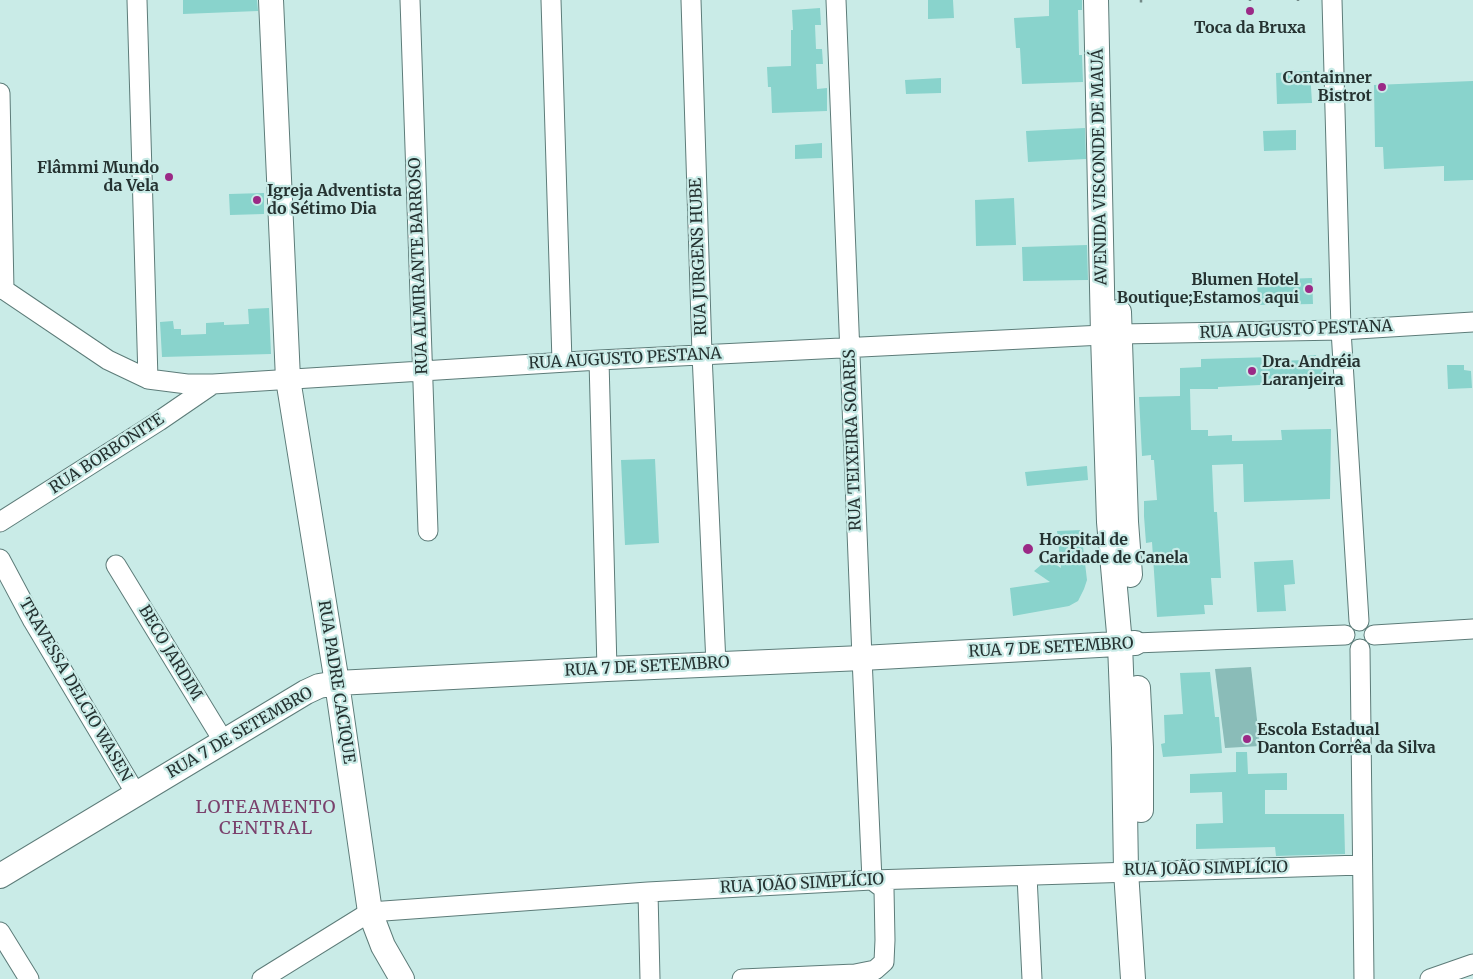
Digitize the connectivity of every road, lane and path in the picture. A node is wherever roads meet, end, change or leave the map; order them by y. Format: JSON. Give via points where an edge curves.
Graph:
{"nodes":[{"id":1,"x":137,"y":0,"type":"edge"},
{"id":2,"x":271,"y":0,"type":"edge"},
{"id":3,"x":410,"y":0,"type":"edge"},
{"id":4,"x":550,"y":0,"type":"edge"},
{"id":5,"x":691,"y":0,"type":"edge"},
{"id":6,"x":836,"y":0,"type":"edge"},
{"id":7,"x":1096,"y":0,"type":"edge"},
{"id":8,"x":1109,"y":0,"type":"edge"},
{"id":9,"x":1332,"y":0,"type":"edge"},
{"id":10,"x":0,"y":93,"type":"edge"},
{"id":11,"x":2,"y":288,"type":"edge"},
{"id":12,"x":1473,"y":322,"type":"edge"},
{"id":13,"x":1341,"y":330,"type":"junction"},
{"id":14,"x":1111,"y":335,"type":"junction"},
{"id":15,"x":849,"y":348,"type":"junction"},
{"id":16,"x":702,"y":354,"type":"junction"},
{"id":17,"x":598,"y":360,"type":"junction"},
{"id":18,"x":562,"y":362,"type":"junction"},
{"id":19,"x":422,"y":371,"type":"junction"},
{"id":20,"x":148,"y":379,"type":"junction"},
{"id":21,"x":288,"y":379,"type":"junction"},
{"id":22,"x":213,"y":384,"type":"junction"},
{"id":23,"x":3,"y":514,"type":"edge"},
{"id":24,"x":428,"y":531,"type":"dead end"},
{"id":25,"x":0,"y":559,"type":"edge"},
{"id":26,"x":116,"y":564,"type":"dead end"},
{"id":27,"x":1359,"y":621,"type":"junction"},
{"id":28,"x":1473,"y":629,"type":"edge"},
{"id":29,"x":1345,"y":635,"type":"junction"},
{"id":30,"x":1374,"y":635,"type":"junction"},
{"id":31,"x":1128,"y":644,"type":"junction"},
{"id":32,"x":1360,"y":649,"type":"junction"},
{"id":33,"x":862,"y":658,"type":"junction"},
{"id":34,"x":716,"y":664,"type":"junction"},
{"id":35,"x":607,"y":669,"type":"junction"},
{"id":36,"x":337,"y":683,"type":"junction"},
{"id":37,"x":224,"y":742,"type":"junction"},
{"id":38,"x":136,"y":794,"type":"junction"},
{"id":39,"x":1362,"y":866,"type":"junction"},
{"id":40,"x":1134,"y":871,"type":"junction"},
{"id":41,"x":0,"y":876,"type":"edge"},
{"id":42,"x":1027,"y":876,"type":"junction"},
{"id":43,"x":872,"y":880,"type":"junction"},
{"id":44,"x":648,"y":892,"type":"junction"},
{"id":45,"x":370,"y":912,"type":"junction"},
{"id":46,"x":0,"y":932,"type":"edge"},
{"id":47,"x":1473,"y":964,"type":"edge"},
{"id":48,"x":28,"y":979,"type":"edge"},
{"id":49,"x":262,"y":979,"type":"edge"},
{"id":50,"x":402,"y":979,"type":"edge"},
{"id":51,"x":650,"y":979,"type":"edge"},
{"id":52,"x":742,"y":979,"type":"edge"},
{"id":53,"x":1032,"y":979,"type":"edge"},
{"id":54,"x":1133,"y":979,"type":"edge"},
{"id":55,"x":1145,"y":979,"type":"edge"},
{"id":56,"x":1364,"y":979,"type":"edge"},
{"id":57,"x":1430,"y":979,"type":"edge"}],
"edges":[{"from":1,"to":20,"type":"street"},
{"from":2,"to":21,"type":"main road","name":"RUA PADRE CACIQUE"},
{"from":3,"to":19,"type":"street","name":"RUA ALMIRANTE BARROSO"},
{"from":4,"to":18,"type":"street"},
{"from":5,"to":16,"type":"street","name":"RUA JURGENS HUBE"},
{"from":6,"to":15,"type":"street","name":"RUA TEIXEIRA SOARES"},
{"from":7,"to":14,"type":"main road","name":"AVENIDA VISCONDE DE MAUÁ"},
{"from":8,"to":14,"type":"main road","name":"AVENIDA VISCONDE DE MAUÁ"},
{"from":9,"to":13,"type":"street"},
{"from":10,"to":11,"type":"street"},
{"from":11,"to":20,"type":"street","name":"RUA AUGUSTO PESTANA","via":[[102,357]]},
{"from":12,"to":13,"type":"street","name":"RUA AUGUSTO PESTANA"},
{"from":13,"to":14,"type":"street","name":"RUA AUGUSTO PESTANA"},
{"from":13,"to":27,"type":"street"},
{"from":14,"to":15,"type":"street","name":"RUA AUGUSTO PESTANA"},
{"from":14,"to":31,"type":"main road","name":"AVENIDA VISCONDE DE MAUÁ","via":[[1118,522]]},
{"from":15,"to":16,"type":"street","name":"RUA AUGUSTO PESTANA"},
{"from":15,"to":33,"type":"street","name":"RUA TEIXEIRA SOARES"},
{"from":16,"to":17,"type":"street","name":"RUA AUGUSTO PESTANA"},
{"from":16,"to":34,"type":"street","name":"RUA JURGENS HUBE"},
{"from":17,"to":18,"type":"street","name":"RUA AUGUSTO PESTANA"},
{"from":17,"to":35,"type":"street"},
{"from":18,"to":19,"type":"street","name":"RUA AUGUSTO PESTANA"},
{"from":19,"to":21,"type":"street","name":"RUA AUGUSTO PESTANA"},
{"from":19,"to":24,"type":"street","name":"RUA ALMIRANTE BARROSO"},
{"from":20,"to":22,"type":"street","name":"RUA AUGUSTO PESTANA"},
{"from":21,"to":22,"type":"street","name":"RUA AUGUSTO PESTANA"},
{"from":21,"to":36,"type":"main road","name":"RUA PADRE CACIQUE"},
{"from":22,"to":23,"type":"street","name":"RUA BORBONITE","via":[[151,426]]},
{"from":25,"to":38,"type":"street","name":"TRAVESSA DELCIO WASEN"},
{"from":26,"to":37,"type":"street","name":"BECO JARDIM"},
{"from":27,"to":29,"type":"street","via":[[1349,627]]},
{"from":27,"to":30,"type":"street","via":[[1368,624]]},
{"from":28,"to":30,"type":"street"},
{"from":29,"to":31,"type":"street","name":"RUA 7 DE SETEMBRO"},
{"from":29,"to":32,"type":"street","via":[[1348,644]]},
{"from":30,"to":32,"type":"street","via":[[1368,646]]},
{"from":31,"to":33,"type":"main road","name":"RUA 7 DE SETEMBRO"},
{"from":31,"to":40,"type":"main road","name":"AVENIDA VISCONDE DE MAUÁ"},
{"from":32,"to":39,"type":"street"},
{"from":33,"to":34,"type":"main road","name":"RUA 7 DE SETEMBRO"},
{"from":33,"to":43,"type":"street","name":"RUA TEIXEIRA SOARES"},
{"from":34,"to":35,"type":"main road","name":"RUA 7 DE SETEMBRO"},
{"from":35,"to":36,"type":"main road","name":"RUA 7 DE SETEMBRO"},
{"from":36,"to":37,"type":"main road","name":"RUA 7 DE SETEMBRO","via":[[306,692]]},
{"from":36,"to":45,"type":"main road","name":"RUA PADRE CACIQUE"},
{"from":37,"to":38,"type":"main road","name":"RUA 7 DE SETEMBRO"},
{"from":38,"to":41,"type":"main road","name":"RUA 7 DE SETEMBRO"},
{"from":39,"to":40,"type":"street","name":"RUA JOÃO SIMPLÍCIO"},
{"from":39,"to":56,"type":"street"},
{"from":40,"to":42,"type":"street","name":"RUA JOÃO SIMPLÍCIO"},
{"from":40,"to":54,"type":"main road"},
{"from":40,"to":55,"type":"main road"},
{"from":42,"to":43,"type":"street","name":"RUA JOÃO SIMPLÍCIO"},
{"from":42,"to":53,"type":"street"},
{"from":43,"to":44,"type":"street","name":"RUA JOÃO SIMPLÍCIO"},
{"from":43,"to":52,"type":"street","via":[[884,889],[886,940],[884,962],[875,970],[855,974]]},
{"from":44,"to":45,"type":"street","name":"RUA JOÃO SIMPLÍCIO"},
{"from":44,"to":51,"type":"street"},
{"from":45,"to":49,"type":"street","name":"RUA JOÃO SIMPLÍCIO"},
{"from":45,"to":50,"type":"main road","name":"RUA PADRE CACIQUE","via":[[383,946]]},
{"from":46,"to":48,"type":"street"},
{"from":47,"to":57,"type":"street"}]}
